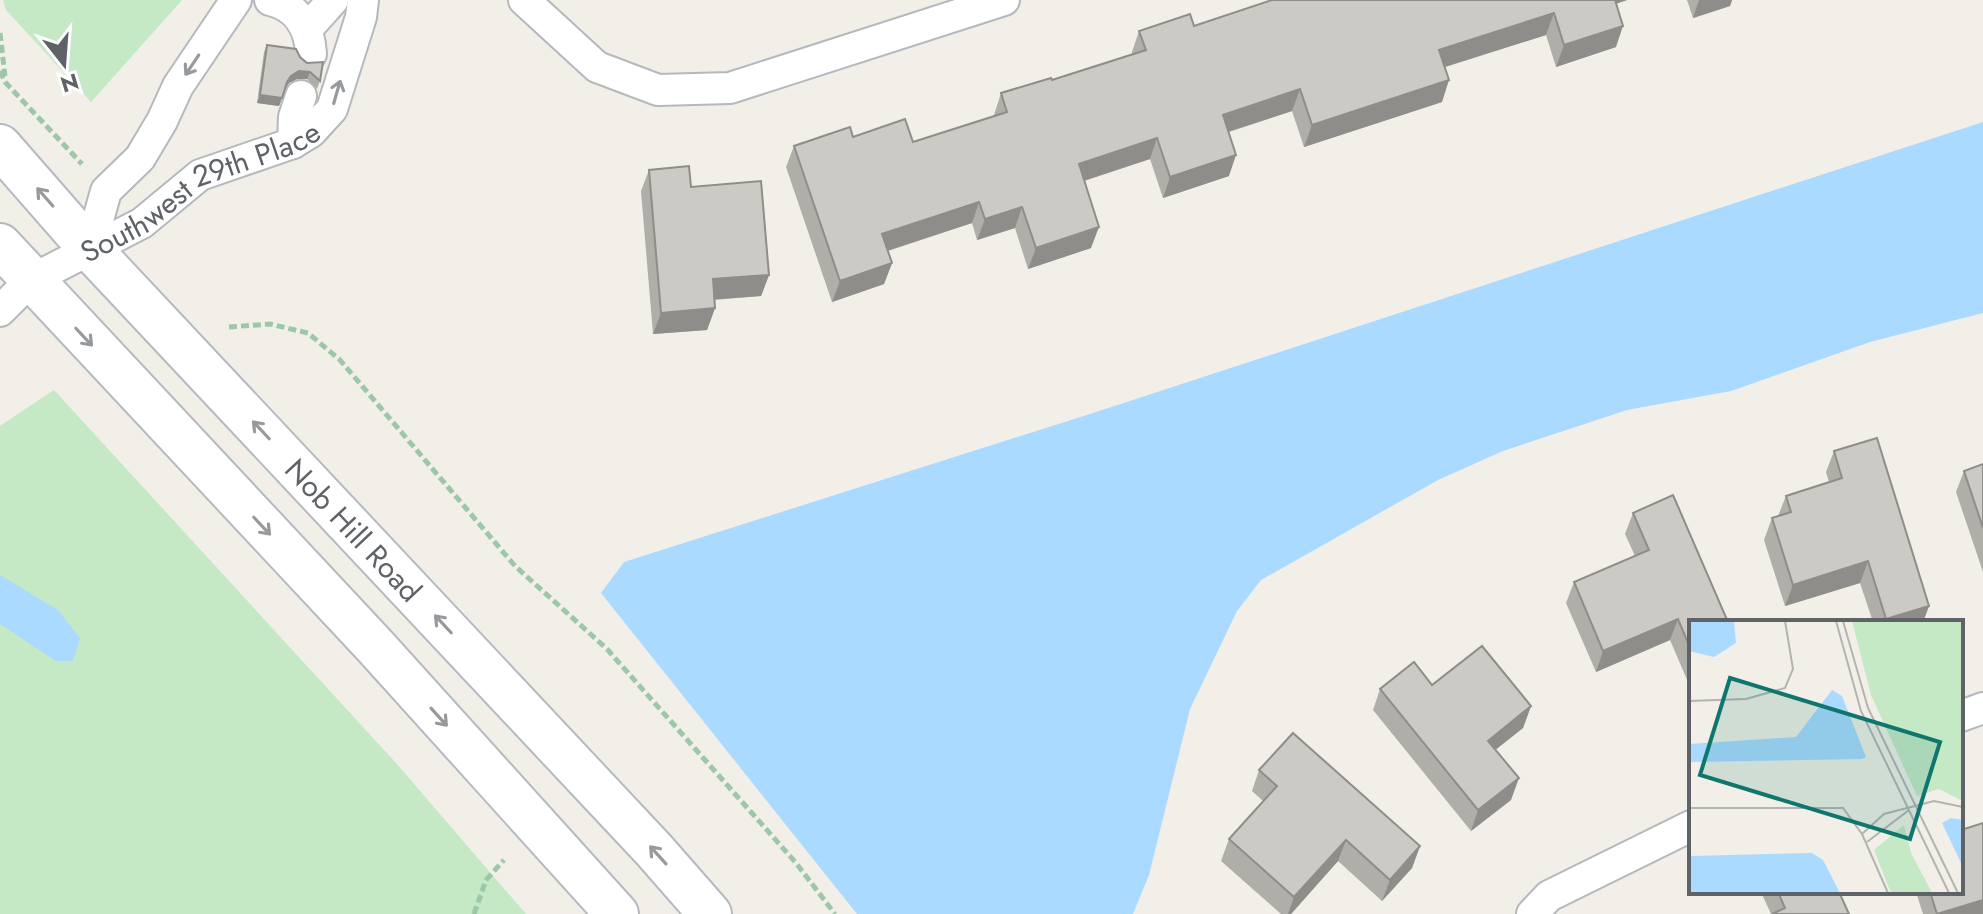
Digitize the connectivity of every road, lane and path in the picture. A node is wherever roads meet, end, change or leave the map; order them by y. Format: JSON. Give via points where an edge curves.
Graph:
{"nodes":[{"id":1,"x":236,"y":0,"type":"edge"},
{"id":2,"x":270,"y":0,"type":"edge"},
{"id":3,"x":333,"y":0,"type":"edge"},
{"id":4,"x":363,"y":0,"type":"edge"},
{"id":5,"x":524,"y":0,"type":"edge"},
{"id":6,"x":1004,"y":0,"type":"edge"},
{"id":7,"x":0,"y":33,"type":"edge"},
{"id":8,"x":0,"y":71,"type":"edge"},
{"id":9,"x":5,"y":82,"type":"junction"},
{"id":10,"x":301,"y":96,"type":"dead end"},
{"id":11,"x":293,"y":143,"type":"junction"},
{"id":12,"x":0,"y":146,"type":"edge"},
{"id":13,"x":82,"y":164,"type":"dead end"},
{"id":14,"x":0,"y":245,"type":"edge"},
{"id":15,"x":90,"y":249,"type":"junction"},
{"id":16,"x":31,"y":280,"type":"junction"},
{"id":17,"x":0,"y":311,"type":"edge"},
{"id":18,"x":229,"y":327,"type":"dead end"},
{"id":19,"x":1983,"y":708,"type":"edge"},
{"id":20,"x":1963,"y":715,"type":"edge"},
{"id":21,"x":1689,"y":827,"type":"edge"},
{"id":22,"x":504,"y":860,"type":"dead end"},
{"id":23,"x":474,"y":914,"type":"edge"},
{"id":24,"x":617,"y":914,"type":"edge"},
{"id":25,"x":710,"y":914,"type":"edge"},
{"id":26,"x":835,"y":914,"type":"edge"},
{"id":27,"x":1532,"y":914,"type":"edge"}],
"edges":[{"from":1,"to":15,"type":"street","name":"Southwest 29th Place","one_way":true,"via":[[178,86],[140,158],[106,191]]},
{"from":2,"to":3,"type":"street","via":[[290,8],[309,42]]},
{"from":11,"to":4,"type":"street","name":"Southwest 29th Place","one_way":true,"via":[[332,109]]},
{"from":5,"to":6,"type":"street","via":[[597,67],[658,90],[730,88]]},
{"from":7,"to":9,"type":"path"},
{"from":8,"to":9,"type":"path"},
{"from":9,"to":13,"type":"path"},
{"from":10,"to":11,"type":"street"},
{"from":11,"to":15,"type":"street","name":"Southwest 29th Place","via":[[200,175],[142,223]]},
{"from":15,"to":12,"type":"main road","name":"Nob Hill Road","one_way":true},
{"from":14,"to":16,"type":"main road"},
{"from":15,"to":16,"type":"street"},
{"from":25,"to":15,"type":"main road","name":"Nob Hill Road","one_way":true},
{"from":16,"to":17,"type":"street"},
{"from":16,"to":24,"type":"main road","one_way":true,"via":[[374,645]]},
{"from":18,"to":26,"type":"path","via":[[270,324],[308,333],[340,360],[515,566],[607,649]]},
{"from":19,"to":20,"type":"street"},
{"from":21,"to":27,"type":"street","via":[[1549,896]]},
{"from":22,"to":23,"type":"path","via":[[486,880]]}]}
